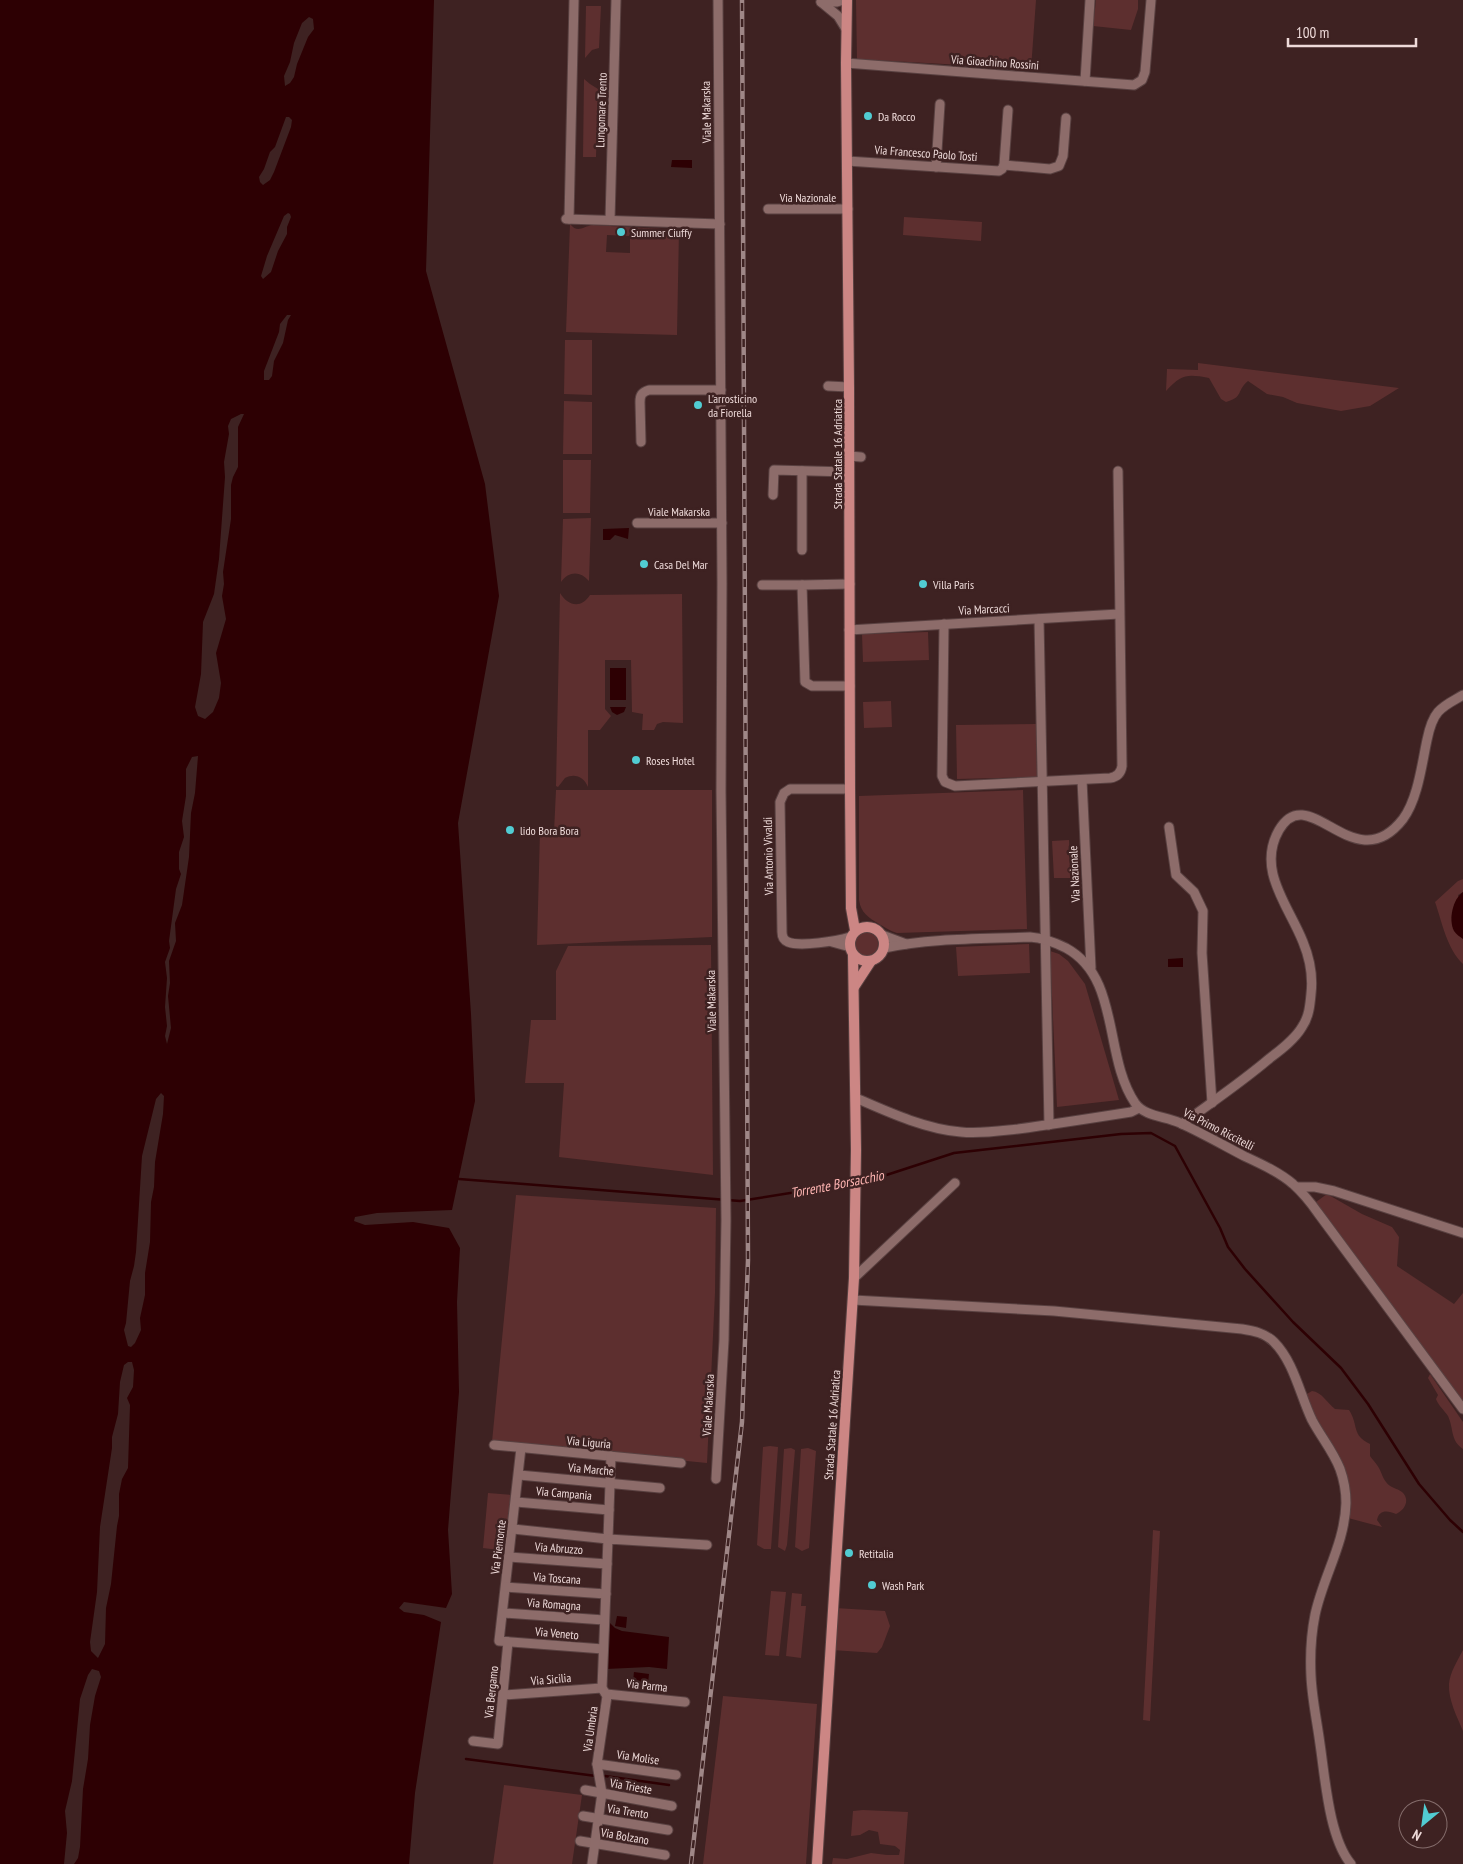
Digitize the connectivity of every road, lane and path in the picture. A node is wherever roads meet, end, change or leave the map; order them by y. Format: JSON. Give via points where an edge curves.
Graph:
{"nodes":[{"id":1,"x":574,"y":0,"type":"edge"},
{"id":2,"x":616,"y":0,"type":"edge"},
{"id":3,"x":718,"y":0,"type":"edge"},
{"id":4,"x":846,"y":0,"type":"edge"},
{"id":5,"x":1090,"y":0,"type":"edge"},
{"id":6,"x":1151,"y":0,"type":"edge"},
{"id":7,"x":819,"y":1,"type":"edge"},
{"id":8,"x":847,"y":32,"type":"junction"},
{"id":9,"x":846,"y":62,"type":"junction"},
{"id":10,"x":1084,"y":81,"type":"junction"},
{"id":11,"x":940,"y":104,"type":"dead end"},
{"id":12,"x":1008,"y":110,"type":"dead end"},
{"id":13,"x":1066,"y":118,"type":"dead end"},
{"id":14,"x":848,"y":161,"type":"junction"},
{"id":15,"x":936,"y":167,"type":"junction"},
{"id":16,"x":1003,"y":167,"type":"junction"},
{"id":17,"x":768,"y":209,"type":"dead end"},
{"id":18,"x":848,"y":209,"type":"junction"},
{"id":19,"x":610,"y":220,"type":"junction"},
{"id":20,"x":720,"y":224,"type":"junction"},
{"id":21,"x":828,"y":386,"type":"dead end"},
{"id":22,"x":849,"y":386,"type":"junction"},
{"id":23,"x":721,"y":390,"type":"junction"},
{"id":24,"x":640,"y":442,"type":"dead end"},
{"id":25,"x":849,"y":456,"type":"junction"},
{"id":26,"x":862,"y":458,"type":"dead end"},
{"id":27,"x":802,"y":471,"type":"junction"},
{"id":28,"x":1118,"y":471,"type":"dead end"},
{"id":29,"x":849,"y":472,"type":"junction"},
{"id":30,"x":772,"y":495,"type":"dead end"},
{"id":31,"x":637,"y":523,"type":"dead end"},
{"id":32,"x":722,"y":523,"type":"junction"},
{"id":33,"x":802,"y":550,"type":"dead end"},
{"id":34,"x":850,"y":584,"type":"junction"},
{"id":35,"x":802,"y":585,"type":"junction"},
{"id":36,"x":762,"y":586,"type":"dead end"},
{"id":37,"x":1119,"y":614,"type":"junction"},
{"id":38,"x":1039,"y":619,"type":"junction"},
{"id":39,"x":944,"y":624,"type":"junction"},
{"id":40,"x":849,"y":630,"type":"junction"},
{"id":41,"x":850,"y":686,"type":"junction"},
{"id":42,"x":1463,"y":695,"type":"edge"},
{"id":43,"x":1082,"y":780,"type":"junction"},
{"id":44,"x":1041,"y":782,"type":"junction"},
{"id":45,"x":850,"y":789,"type":"junction"},
{"id":46,"x":1169,"y":827,"type":"dead end"},
{"id":47,"x":882,"y":935,"type":"junction"},
{"id":48,"x":854,"y":939,"type":"junction"},
{"id":49,"x":1045,"y":939,"type":"junction"},
{"id":50,"x":906,"y":944,"type":"junction"},
{"id":51,"x":884,"y":948,"type":"junction"},
{"id":52,"x":871,"y":961,"type":"junction"},
{"id":53,"x":1091,"y":968,"type":"junction"},
{"id":54,"x":853,"y":988,"type":"junction"},
{"id":55,"x":856,"y":1098,"type":"junction"},
{"id":56,"x":1212,"y":1103,"type":"junction"},
{"id":57,"x":1139,"y":1108,"type":"junction"},
{"id":58,"x":1182,"y":1124,"type":"junction"},
{"id":59,"x":1050,"y":1125,"type":"junction"},
{"id":60,"x":955,"y":1184,"type":"dead end"},
{"id":61,"x":1296,"y":1187,"type":"junction"},
{"id":62,"x":1463,"y":1233,"type":"edge"},
{"id":63,"x":854,"y":1278,"type":"junction"},
{"id":64,"x":853,"y":1300,"type":"junction"},
{"id":65,"x":1463,"y":1409,"type":"edge"},
{"id":66,"x":494,"y":1445,"type":"dead end"},
{"id":67,"x":521,"y":1448,"type":"junction"},
{"id":68,"x":611,"y":1456,"type":"junction"},
{"id":69,"x":681,"y":1462,"type":"dead end"},
{"id":70,"x":519,"y":1475,"type":"junction"},
{"id":71,"x":716,"y":1479,"type":"dead end"},
{"id":72,"x":610,"y":1484,"type":"junction"},
{"id":73,"x":660,"y":1488,"type":"dead end"},
{"id":74,"x":516,"y":1502,"type":"junction"},
{"id":75,"x":609,"y":1510,"type":"junction"},
{"id":76,"x":513,"y":1530,"type":"junction"},
{"id":77,"x":608,"y":1539,"type":"junction"},
{"id":78,"x":707,"y":1545,"type":"dead end"},
{"id":79,"x":509,"y":1557,"type":"junction"},
{"id":80,"x":607,"y":1564,"type":"junction"},
{"id":81,"x":506,"y":1587,"type":"junction"},
{"id":82,"x":606,"y":1594,"type":"junction"},
{"id":83,"x":503,"y":1613,"type":"junction"},
{"id":84,"x":604,"y":1620,"type":"junction"},
{"id":85,"x":508,"y":1642,"type":"junction"},
{"id":86,"x":603,"y":1649,"type":"junction"},
{"id":87,"x":604,"y":1691,"type":"junction"},
{"id":88,"x":503,"y":1696,"type":"junction"},
{"id":89,"x":685,"y":1702,"type":"dead end"},
{"id":90,"x":473,"y":1741,"type":"dead end"},
{"id":91,"x":598,"y":1764,"type":"junction"},
{"id":92,"x":676,"y":1775,"type":"dead end"},
{"id":93,"x":585,"y":1790,"type":"dead end"},
{"id":94,"x":602,"y":1793,"type":"junction"},
{"id":95,"x":672,"y":1806,"type":"dead end"},
{"id":96,"x":583,"y":1816,"type":"dead end"},
{"id":97,"x":599,"y":1819,"type":"junction"},
{"id":98,"x":668,"y":1830,"type":"dead end"},
{"id":99,"x":580,"y":1841,"type":"dead end"},
{"id":100,"x":596,"y":1843,"type":"junction"},
{"id":101,"x":665,"y":1855,"type":"dead end"},
{"id":102,"x":592,"y":1864,"type":"edge"},
{"id":103,"x":817,"y":1864,"type":"edge"},
{"id":104,"x":1351,"y":1864,"type":"edge"}],
"edges":[{"from":1,"to":19,"type":"street","via":[[567,219]]},
{"from":2,"to":19,"type":"street","name":"Lungomare Trento"},
{"from":3,"to":20,"type":"street","name":"Viale Makarska"},
{"from":4,"to":7,"type":"street","via":[[833,3]]},
{"from":4,"to":8,"type":"main road","name":"Strada Statale 16 Adriatica"},
{"from":5,"to":10,"type":"street"},
{"from":6,"to":10,"type":"street","name":"Via Gioachino Rossini","via":[[1146,69],[1142,80],[1134,85]]},
{"from":7,"to":8,"type":"street","via":[[842,20]]},
{"from":8,"to":9,"type":"main road","name":"Strada Statale 16 Adriatica"},
{"from":9,"to":10,"type":"street","name":"Via Gioachino Rossini"},
{"from":9,"to":14,"type":"main road","name":"Strada Statale 16 Adriatica"},
{"from":11,"to":15,"type":"street"},
{"from":12,"to":16,"type":"street"},
{"from":13,"to":16,"type":"street","name":"Via Francesco Paolo Tosti","via":[[1062,160],[1057,168]]},
{"from":14,"to":15,"type":"street","name":"Via Francesco Paolo Tosti"},
{"from":14,"to":18,"type":"main road","name":"Strada Statale 16 Adriatica"},
{"from":15,"to":16,"type":"street","name":"Via Francesco Paolo Tosti","via":[[998,170]]},
{"from":17,"to":18,"type":"street","name":"Via Nazionale"},
{"from":18,"to":22,"type":"main road","name":"Strada Statale 16 Adriatica"},
{"from":19,"to":20,"type":"street"},
{"from":20,"to":23,"type":"street","name":"Viale Makarska"},
{"from":21,"to":22,"type":"street"},
{"from":22,"to":25,"type":"main road","name":"Strada Statale 16 Adriatica"},
{"from":23,"to":24,"type":"street","via":[[644,392],[640,402]]},
{"from":23,"to":32,"type":"street","name":"Viale Makarska"},
{"from":25,"to":26,"type":"street"},
{"from":25,"to":29,"type":"main road","name":"Strada Statale 16 Adriatica"},
{"from":27,"to":29,"type":"street"},
{"from":27,"to":30,"type":"street","via":[[774,470]]},
{"from":27,"to":33,"type":"street"},
{"from":28,"to":37,"type":"street"},
{"from":29,"to":34,"type":"main road","name":"Strada Statale 16 Adriatica"},
{"from":31,"to":32,"type":"street","name":"Viale Makarska"},
{"from":32,"to":71,"type":"street","name":"Viale Makarska","via":[[721,792],[726,1220]]},
{"from":34,"to":35,"type":"street"},
{"from":34,"to":40,"type":"main road","name":"Strada Statale 16 Adriatica"},
{"from":35,"to":36,"type":"street"},
{"from":35,"to":41,"type":"street","via":[[805,682],[812,686]]},
{"from":37,"to":38,"type":"street","name":"Via Marcacci"},
{"from":37,"to":43,"type":"street","via":[[1121,770],[1112,778]]},
{"from":38,"to":39,"type":"street","name":"Via Marcacci"},
{"from":38,"to":44,"type":"street"},
{"from":39,"to":40,"type":"street","name":"Via Marcacci"},
{"from":39,"to":44,"type":"street","via":[[944,782],[955,786]]},
{"from":40,"to":41,"type":"main road","name":"Strada Statale 16 Adriatica"},
{"from":41,"to":45,"type":"main road","name":"Strada Statale 16 Adriatica"},
{"from":42,"to":56,"type":"street","via":[[1434,718],[1412,802],[1404,818],[1390,832],[1373,839],[1358,839],[1300,814],[1289,818],[1280,828],[1272,846],[1271,868],[1307,954],[1312,981],[1309,1011],[1302,1027],[1290,1041]]},
{"from":43,"to":44,"type":"street"},
{"from":43,"to":53,"type":"street","name":"Via Nazionale"},
{"from":44,"to":49,"type":"street"},
{"from":45,"to":48,"type":"main road","name":"Strada Statale 16 Adriatica"},
{"from":45,"to":48,"type":"street","name":"Via Antonio Vivaldi","via":[[790,790],[781,799],[782,934],[791,943]]},
{"from":46,"to":56,"type":"street","via":[[1176,875],[1194,892],[1203,911],[1202,953]]},
{"from":47,"to":48,"type":"main road","via":[[874,928]]},
{"from":47,"to":50,"type":"street"},
{"from":47,"to":51,"type":"main road"},
{"from":48,"to":52,"type":"main road","via":[[862,961]]},
{"from":48,"to":54,"type":"main road","name":"Strada Statale 16 Adriatica"},
{"from":49,"to":50,"type":"street","name":"Via Nazionale","via":[[1030,937]]},
{"from":49,"to":53,"type":"street","name":"Via Nazionale","via":[[1072,952]]},
{"from":49,"to":59,"type":"street"},
{"from":50,"to":51,"type":"street","name":"Via Nazionale"},
{"from":51,"to":52,"type":"main road"},
{"from":52,"to":54,"type":"main road"},
{"from":53,"to":57,"type":"street","name":"Via Nazionale","via":[[1100,988],[1120,1066]]},
{"from":54,"to":55,"type":"main road","name":"Strada Statale 16 Adriatica"},
{"from":55,"to":59,"type":"street","via":[[919,1122],[960,1132],[984,1133]]},
{"from":55,"to":63,"type":"main road","name":"Strada Statale 16 Adriatica"},
{"from":56,"to":58,"type":"street"},
{"from":57,"to":58,"type":"street","name":"Via Primo Riccitelli"},
{"from":57,"to":59,"type":"street"},
{"from":58,"to":61,"type":"street","name":"Via Primo Riccitelli","via":[[1279,1174]]},
{"from":60,"to":63,"type":"street"},
{"from":61,"to":62,"type":"street","via":[[1330,1190]]},
{"from":61,"to":65,"type":"street","name":"Via Primo Riccitelli","via":[[1330,1228]]},
{"from":63,"to":64,"type":"main road","name":"Strada Statale 16 Adriatica"},
{"from":64,"to":103,"type":"main road","name":"Strada Statale 16 Adriatica"},
{"from":64,"to":104,"type":"street","via":[[1060,1312],[1239,1329],[1262,1334],[1275,1343],[1292,1372],[1312,1420],[1338,1464],[1346,1494],[1342,1535],[1314,1618],[1311,1672],[1334,1824],[1342,1850]]},
{"from":66,"to":67,"type":"street","name":"Via Liguria"},
{"from":67,"to":68,"type":"street","name":"Via Liguria"},
{"from":67,"to":70,"type":"street","name":"Via Piemonte"},
{"from":68,"to":69,"type":"street","name":"Via Liguria"},
{"from":68,"to":72,"type":"street","name":"Via Umbria"},
{"from":70,"to":72,"type":"street","name":"Via Marche"},
{"from":70,"to":74,"type":"street","name":"Via Piemonte"},
{"from":72,"to":73,"type":"street","name":"Via Marche"},
{"from":72,"to":75,"type":"street","name":"Via Umbria"},
{"from":74,"to":75,"type":"street","name":"Via Campania"},
{"from":74,"to":76,"type":"street","name":"Via Piemonte"},
{"from":75,"to":77,"type":"street","name":"Via Umbria"},
{"from":76,"to":77,"type":"street"},
{"from":76,"to":79,"type":"street","name":"Via Piemonte"},
{"from":77,"to":78,"type":"street"},
{"from":77,"to":80,"type":"street","name":"Via Umbria"},
{"from":79,"to":80,"type":"street","name":"Via Abruzzo"},
{"from":79,"to":81,"type":"street","name":"Via Piemonte"},
{"from":80,"to":82,"type":"street","name":"Via Umbria"},
{"from":81,"to":82,"type":"street","name":"Via Toscana"},
{"from":81,"to":83,"type":"street","name":"Via Piemonte"},
{"from":82,"to":84,"type":"street","name":"Via Umbria"},
{"from":83,"to":84,"type":"street","name":"Via Romagna"},
{"from":83,"to":85,"type":"street","name":"Via Piemonte","via":[[499,1641]]},
{"from":84,"to":86,"type":"street","name":"Via Umbria"},
{"from":85,"to":86,"type":"street","name":"Via Veneto"},
{"from":85,"to":88,"type":"street","name":"Via Bergamo"},
{"from":86,"to":87,"type":"street","name":"Via Umbria"},
{"from":87,"to":88,"type":"street","name":"Via Sicilia"},
{"from":87,"to":89,"type":"street","name":"Via Parma"},
{"from":87,"to":91,"type":"street","name":"Via Umbria","via":[[608,1696]]},
{"from":88,"to":90,"type":"street","name":"Via Bergamo","via":[[498,1744]]},
{"from":91,"to":92,"type":"street","name":"Via Molise"},
{"from":91,"to":94,"type":"street","name":"Via Umbria"},
{"from":93,"to":94,"type":"street","name":"Via Trieste"},
{"from":94,"to":95,"type":"street","name":"Via Trieste"},
{"from":94,"to":97,"type":"street","name":"Via Umbria"},
{"from":96,"to":97,"type":"street","name":"Via Trento"},
{"from":97,"to":98,"type":"street","name":"Via Trento"},
{"from":97,"to":100,"type":"street","name":"Via Umbria"},
{"from":99,"to":100,"type":"street","name":"Via Bolzano"},
{"from":100,"to":101,"type":"street","name":"Via Bolzano"},
{"from":100,"to":102,"type":"street","name":"Via Umbria"}]}
